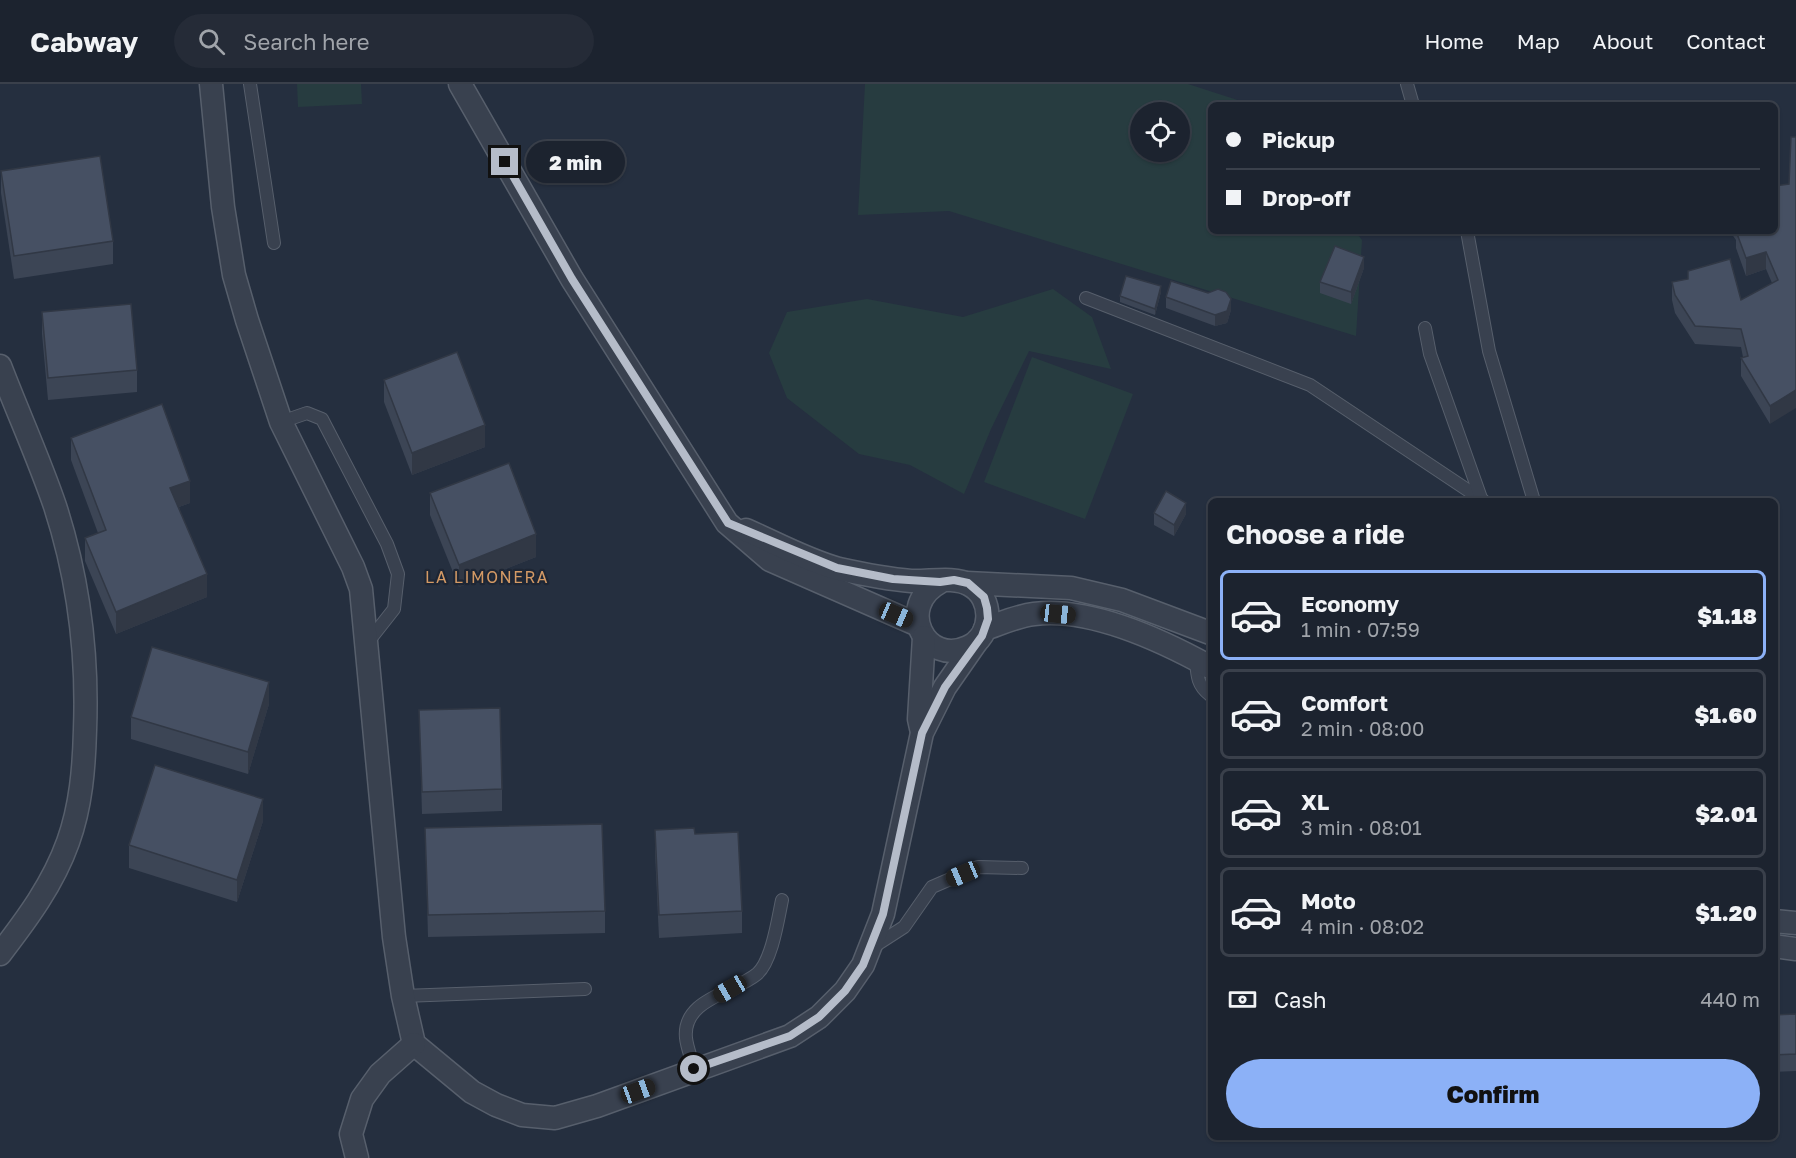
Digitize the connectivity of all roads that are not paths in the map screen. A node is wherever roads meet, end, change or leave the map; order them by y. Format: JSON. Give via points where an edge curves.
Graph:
{"nodes":[{"id":1,"x":211,"y":84,"type":"edge"},
{"id":2,"x":250,"y":84,"type":"edge"},
{"id":3,"x":460,"y":84,"type":"edge"},
{"id":4,"x":1407,"y":84,"type":"edge"},
{"id":5,"x":1412,"y":102,"type":"edge"},
{"id":6,"x":1468,"y":234,"type":"edge"},
{"id":7,"x":274,"y":243,"type":"dead end"},
{"id":8,"x":1086,"y":298,"type":"dead end"},
{"id":9,"x":1425,"y":328,"type":"dead end"},
{"id":10,"x":0,"y":366,"type":"edge"},
{"id":11,"x":281,"y":422,"type":"junction"},
{"id":12,"x":1480,"y":498,"type":"edge"},
{"id":13,"x":1482,"y":498,"type":"edge"},
{"id":14,"x":1533,"y":498,"type":"edge"},
{"id":15,"x":728,"y":523,"type":"junction"},
{"id":16,"x":940,"y":582,"type":"junction"},
{"id":17,"x":968,"y":583,"type":"junction"},
{"id":18,"x":921,"y":631,"type":"junction"},
{"id":19,"x":1208,"y":632,"type":"edge"},
{"id":20,"x":981,"y":635,"type":"junction"},
{"id":21,"x":368,"y":642,"type":"junction"},
{"id":22,"x":1203,"y":663,"type":"edge"},
{"id":23,"x":1208,"y":693,"type":"edge"},
{"id":24,"x":922,"y":733,"type":"junction"},
{"id":25,"x":1022,"y":868,"type":"dead end"},
{"id":26,"x":782,"y":900,"type":"dead end"},
{"id":27,"x":1778,"y":921,"type":"edge"},
{"id":28,"x":1796,"y":923,"type":"edge"},
{"id":29,"x":1778,"y":947,"type":"edge"},
{"id":30,"x":870,"y":949,"type":"junction"},
{"id":31,"x":1796,"y":949,"type":"edge"},
{"id":32,"x":0,"y":954,"type":"edge"},
{"id":33,"x":585,"y":989,"type":"dead end"},
{"id":34,"x":403,"y":996,"type":"junction"},
{"id":35,"x":414,"y":1044,"type":"junction"},
{"id":36,"x":694,"y":1069,"type":"junction"},
{"id":37,"x":357,"y":1158,"type":"edge"}],
"edges":[{"from":1,"to":11,"type":"street","via":[[234,275]]},
{"from":2,"to":7,"type":"lane"},
{"from":3,"to":15,"type":"street","via":[[572,279]]},
{"from":4,"to":5,"type":"lane"},
{"from":6,"to":14,"type":"lane","via":[[1489,351]]},
{"from":8,"to":12,"type":"lane","via":[[1310,385]]},
{"from":9,"to":13,"type":"lane","via":[[1430,354]]},
{"from":10,"to":32,"type":"street","via":[[54,505],[70,561],[85,640],[88,686],[81,792],[68,841],[30,916]]},
{"from":11,"to":21,"type":"street","via":[[353,567],[361,589]]},
{"from":11,"to":21,"type":"lane","via":[[307,413],[322,419],[387,544],[398,574],[394,609]]},
{"from":15,"to":16,"type":"street","via":[[837,568],[893,579]]},
{"from":15,"to":18,"type":"street","via":[[770,560]]},
{"from":16,"to":17,"type":"street"},
{"from":16,"to":18,"type":"street","via":[[923,594],[917,614]]},
{"from":17,"to":19,"type":"street","via":[[1071,588],[1122,600]]},
{"from":17,"to":20,"type":"street","via":[[984,597],[987,608]]},
{"from":18,"to":20,"type":"street","via":[[944,650],[967,648]]},
{"from":18,"to":24,"type":"street"},
{"from":20,"to":22,"type":"street","via":[[1014,618],[1036,614],[1079,616],[1143,635]]},
{"from":20,"to":24,"type":"street","via":[[945,687]]},
{"from":21,"to":34,"type":"street","via":[[394,937]]},
{"from":22,"to":23,"type":"lane","via":[[1197,678]]},
{"from":24,"to":30,"type":"street","via":[[883,914]]},
{"from":25,"to":30,"type":"lane","via":[[978,867],[932,887],[904,927]]},
{"from":26,"to":36,"type":"lane","via":[[768,957],[758,973],[697,1008],[688,1018],[686,1037]]},
{"from":27,"to":28,"type":"street"},
{"from":29,"to":31,"type":"street"},
{"from":30,"to":36,"type":"street","via":[[845,991],[819,1017],[790,1036]]},
{"from":33,"to":34,"type":"lane"},
{"from":34,"to":35,"type":"street"},
{"from":35,"to":36,"type":"street","via":[[472,1092],[496,1105],[522,1115],[555,1118]]},
{"from":35,"to":37,"type":"street","via":[[380,1074],[362,1099],[351,1134]]}]}
